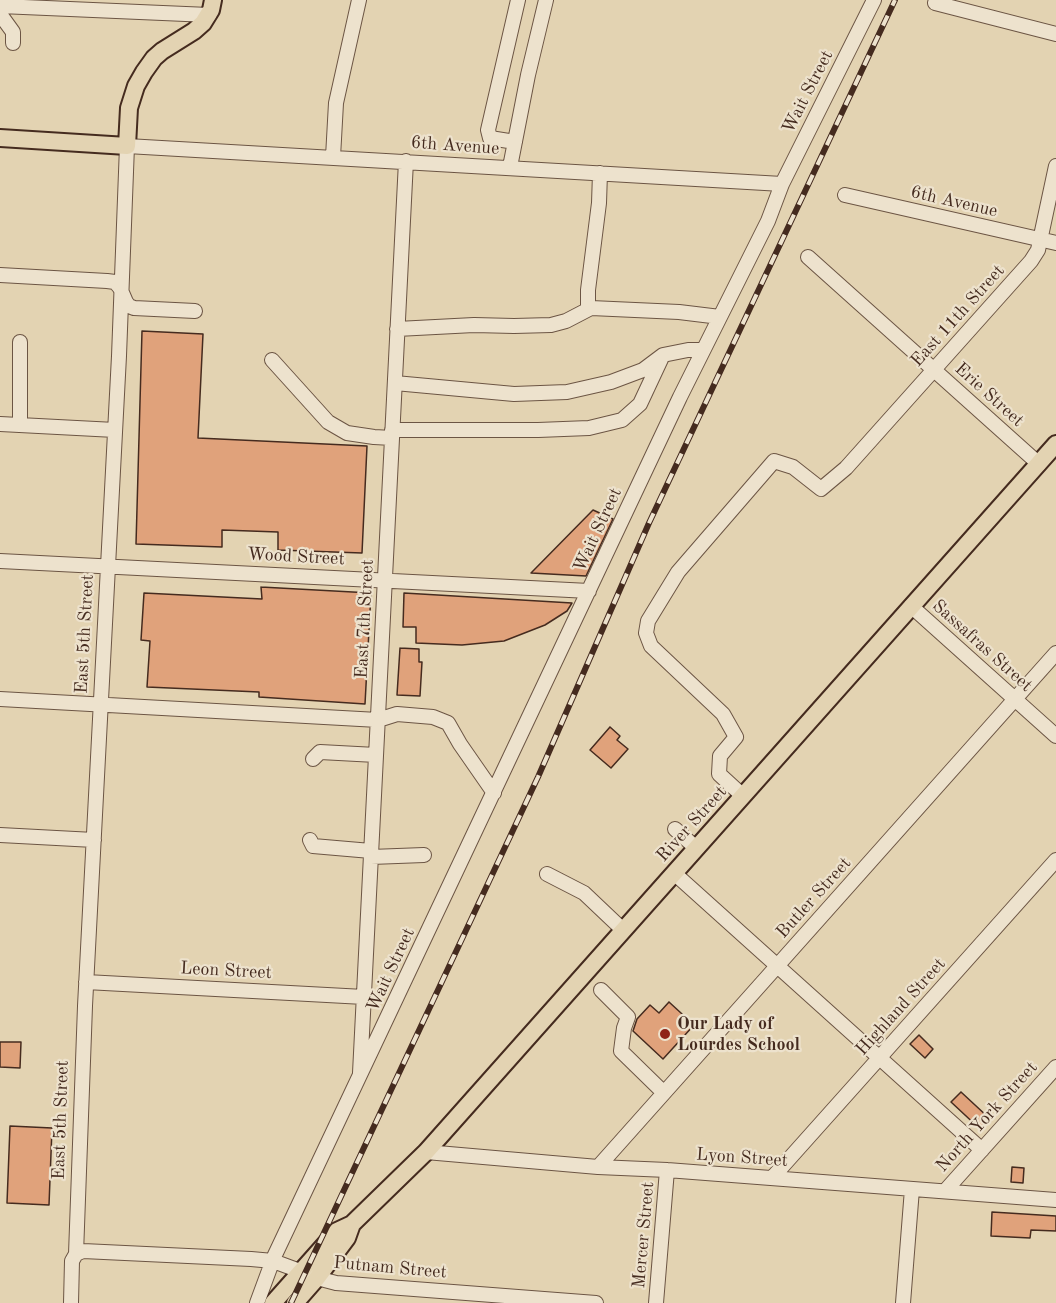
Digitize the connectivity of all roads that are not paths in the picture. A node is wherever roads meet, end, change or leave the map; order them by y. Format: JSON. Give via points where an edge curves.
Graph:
{"nodes":[{"id":1,"x":359,"y":0,"type":"edge"},
{"id":2,"x":518,"y":0,"type":"edge"},
{"id":3,"x":546,"y":0,"type":"edge"},
{"id":4,"x":874,"y":0,"type":"edge"},
{"id":5,"x":935,"y":3,"type":"dead end"},
{"id":6,"x":0,"y":6,"type":"edge"},
{"id":7,"x":211,"y":8,"type":"edge"},
{"id":8,"x":0,"y":14,"type":"edge"},
{"id":9,"x":1056,"y":34,"type":"edge"},
{"id":10,"x":13,"y":43,"type":"dead end"},
{"id":11,"x":0,"y":138,"type":"edge"},
{"id":12,"x":515,"y":142,"type":"junction"},
{"id":13,"x":126,"y":146,"type":"junction"},
{"id":14,"x":333,"y":157,"type":"junction"},
{"id":15,"x":406,"y":161,"type":"junction"},
{"id":16,"x":1056,"y":166,"type":"edge"},
{"id":17,"x":510,"y":167,"type":"junction"},
{"id":18,"x":600,"y":173,"type":"junction"},
{"id":19,"x":782,"y":184,"type":"junction"},
{"id":20,"x":845,"y":195,"type":"dead end"},
{"id":21,"x":1040,"y":240,"type":"junction"},
{"id":22,"x":1056,"y":243,"type":"edge"},
{"id":23,"x":808,"y":257,"type":"dead end"},
{"id":24,"x":0,"y":275,"type":"edge"},
{"id":25,"x":121,"y":291,"type":"junction"},
{"id":26,"x":588,"y":309,"type":"junction"},
{"id":27,"x":195,"y":311,"type":"dead end"},
{"id":28,"x":720,"y":317,"type":"junction"},
{"id":29,"x":398,"y":329,"type":"junction"},
{"id":30,"x":20,"y":342,"type":"dead end"},
{"id":31,"x":704,"y":350,"type":"junction"},
{"id":32,"x":663,"y":355,"type":"junction"},
{"id":33,"x":272,"y":360,"type":"dead end"},
{"id":34,"x":933,"y":370,"type":"junction"},
{"id":35,"x":395,"y":382,"type":"junction"},
{"id":36,"x":0,"y":423,"type":"edge"},
{"id":37,"x":21,"y":425,"type":"junction"},
{"id":38,"x":115,"y":430,"type":"junction"},
{"id":39,"x":392,"y":434,"type":"junction"},
{"id":40,"x":1056,"y":444,"type":"edge"},
{"id":41,"x":1039,"y":464,"type":"junction"},
{"id":42,"x":0,"y":561,"type":"edge"},
{"id":43,"x":108,"y":566,"type":"junction"},
{"id":44,"x":384,"y":580,"type":"junction"},
{"id":45,"x":589,"y":591,"type":"junction"},
{"id":46,"x":911,"y":606,"type":"junction"},
{"id":47,"x":1056,"y":653,"type":"edge"},
{"id":48,"x":0,"y":699,"type":"edge"},
{"id":49,"x":1015,"y":699,"type":"junction"},
{"id":50,"x":101,"y":704,"type":"junction"},
{"id":51,"x":378,"y":720,"type":"junction"},
{"id":52,"x":1056,"y":736,"type":"edge"},
{"id":53,"x":375,"y":755,"type":"junction"},
{"id":54,"x":313,"y":759,"type":"dead end"},
{"id":55,"x":494,"y":793,"type":"junction"},
{"id":56,"x":742,"y":796,"type":"junction"},
{"id":57,"x":675,"y":829,"type":"dead end"},
{"id":58,"x":0,"y":835,"type":"edge"},
{"id":59,"x":94,"y":840,"type":"junction"},
{"id":60,"x":310,"y":840,"type":"dead end"},
{"id":61,"x":696,"y":848,"type":"junction"},
{"id":62,"x":371,"y":854,"type":"junction"},
{"id":63,"x":424,"y":855,"type":"dead end"},
{"id":64,"x":1056,"y":860,"type":"edge"},
{"id":65,"x":674,"y":873,"type":"junction"},
{"id":66,"x":547,"y":874,"type":"dead end"},
{"id":67,"x":623,"y":930,"type":"junction"},
{"id":68,"x":777,"y":966,"type":"junction"},
{"id":69,"x":86,"y":982,"type":"junction"},
{"id":70,"x":601,"y":990,"type":"dead end"},
{"id":71,"x":364,"y":996,"type":"junction"},
{"id":72,"x":880,"y":1058,"type":"junction"},
{"id":73,"x":1056,"y":1067,"type":"edge"},
{"id":74,"x":359,"y":1079,"type":"junction"},
{"id":75,"x":664,"y":1093,"type":"junction"},
{"id":76,"x":982,"y":1150,"type":"junction"},
{"id":77,"x":426,"y":1152,"type":"junction"},
{"id":78,"x":598,"y":1167,"type":"junction"},
{"id":79,"x":667,"y":1170,"type":"junction"},
{"id":80,"x":772,"y":1178,"type":"junction"},
{"id":81,"x":912,"y":1189,"type":"junction"},
{"id":82,"x":945,"y":1191,"type":"junction"},
{"id":83,"x":1056,"y":1200,"type":"edge"},
{"id":84,"x":352,"y":1224,"type":"junction"},
{"id":85,"x":76,"y":1254,"type":"junction"},
{"id":86,"x":273,"y":1261,"type":"junction"},
{"id":87,"x":300,"y":1271,"type":"junction"},
{"id":88,"x":317,"y":1278,"type":"junction"},
{"id":89,"x":71,"y":1303,"type":"edge"},
{"id":90,"x":257,"y":1303,"type":"edge"},
{"id":91,"x":273,"y":1303,"type":"edge"},
{"id":92,"x":295,"y":1303,"type":"edge"},
{"id":93,"x":596,"y":1303,"type":"edge"},
{"id":94,"x":656,"y":1303,"type":"edge"},
{"id":95,"x":903,"y":1303,"type":"edge"}],
"edges":[{"from":1,"to":14,"type":"street","via":[[336,103]]},
{"from":2,"to":12,"type":"street","via":[[488,130],[490,138]]},
{"from":3,"to":12,"type":"street"},
{"from":4,"to":19,"type":"street","name":"Wait Street"},
{"from":5,"to":9,"type":"street"},
{"from":6,"to":7,"type":"street"},
{"from":7,"to":13,"type":"main road","name":"East 5th Street","via":[[194,31],[162,51],[144,72],[129,108]]},
{"from":8,"to":10,"type":"street","via":[[13,32]]},
{"from":11,"to":13,"type":"main road"},
{"from":12,"to":17,"type":"street"},
{"from":13,"to":14,"type":"street","name":"6th Avenue"},
{"from":13,"to":25,"type":"street","name":"East 5th Street"},
{"from":14,"to":15,"type":"street","name":"6th Avenue"},
{"from":15,"to":17,"type":"street","name":"6th Avenue"},
{"from":15,"to":29,"type":"street","name":"East 7th Street"},
{"from":16,"to":21,"type":"street","name":"East 11th Street"},
{"from":17,"to":18,"type":"street","name":"6th Avenue"},
{"from":18,"to":19,"type":"street","name":"6th Avenue"},
{"from":18,"to":26,"type":"street"},
{"from":19,"to":28,"type":"street","name":"Wait Street"},
{"from":20,"to":21,"type":"street","name":"6th Avenue"},
{"from":21,"to":22,"type":"street","name":"6th Avenue"},
{"from":21,"to":34,"type":"street","name":"East 11th Street","via":[[1031,261]]},
{"from":23,"to":34,"type":"street","name":"Erie Street"},
{"from":24,"to":25,"type":"street","via":[[107,280],[115,282]]},
{"from":25,"to":27,"type":"street","via":[[134,308]]},
{"from":25,"to":38,"type":"street","name":"East 5th Street"},
{"from":26,"to":28,"type":"street"},
{"from":26,"to":29,"type":"street","via":[[551,326]]},
{"from":28,"to":31,"type":"street","name":"Wait Street"},
{"from":29,"to":35,"type":"street","name":"East 7th Street"},
{"from":30,"to":37,"type":"street"},
{"from":31,"to":32,"type":"street"},
{"from":31,"to":45,"type":"street","name":"Wait Street"},
{"from":32,"to":35,"type":"street","via":[[643,370],[612,382],[567,392],[514,394]]},
{"from":32,"to":39,"type":"street","via":[[640,404],[622,420],[589,428]]},
{"from":33,"to":39,"type":"street","via":[[328,422],[348,433],[374,438]]},
{"from":34,"to":41,"type":"street","name":"Erie Street"},
{"from":34,"to":56,"type":"street","name":"East 11th Street","via":[[846,468],[820,489],[793,467],[774,461],[678,572],[648,621],[646,633],[651,646],[723,714],[736,737],[720,756],[719,774]]},
{"from":35,"to":39,"type":"street","name":"East 7th Street"},
{"from":36,"to":37,"type":"street"},
{"from":37,"to":38,"type":"street"},
{"from":38,"to":43,"type":"street","name":"East 5th Street"},
{"from":39,"to":44,"type":"street","name":"East 7th Street"},
{"from":40,"to":41,"type":"main road","name":"River Street"},
{"from":41,"to":46,"type":"main road","name":"River Street"},
{"from":42,"to":43,"type":"street","name":"Wood Street"},
{"from":43,"to":44,"type":"street","name":"Wood Street"},
{"from":43,"to":50,"type":"street","name":"East 5th Street"},
{"from":44,"to":45,"type":"street","name":"Wood Street"},
{"from":44,"to":51,"type":"street","name":"East 7th Street"},
{"from":45,"to":55,"type":"street","name":"Wait Street"},
{"from":46,"to":49,"type":"street","name":"Sassafras Street"},
{"from":46,"to":56,"type":"main road","name":"River Street"},
{"from":47,"to":49,"type":"street","name":"Butler Street"},
{"from":48,"to":50,"type":"street"},
{"from":49,"to":52,"type":"street","name":"Sassafras Street"},
{"from":49,"to":68,"type":"street","name":"Butler Street"},
{"from":50,"to":51,"type":"street"},
{"from":50,"to":59,"type":"street","name":"East 5th Street"},
{"from":51,"to":53,"type":"street","name":"East 7th Street"},
{"from":51,"to":55,"type":"street","via":[[398,714],[433,717],[448,723]]},
{"from":53,"to":54,"type":"street","via":[[320,752]]},
{"from":53,"to":62,"type":"street","name":"East 7th Street"},
{"from":55,"to":74,"type":"street","name":"Wait Street"},
{"from":56,"to":61,"type":"main road","name":"River Street"},
{"from":57,"to":61,"type":"street"},
{"from":58,"to":59,"type":"street"},
{"from":59,"to":69,"type":"street","name":"East 5th Street"},
{"from":60,"to":62,"type":"street","via":[[313,846]]},
{"from":61,"to":65,"type":"main road","name":"River Street"},
{"from":62,"to":63,"type":"street"},
{"from":62,"to":71,"type":"street","name":"East 7th Street"},
{"from":64,"to":72,"type":"street","name":"Highland Street"},
{"from":65,"to":67,"type":"main road","name":"River Street"},
{"from":65,"to":68,"type":"street"},
{"from":66,"to":67,"type":"street","via":[[584,893]]},
{"from":67,"to":77,"type":"main road","name":"River Street"},
{"from":68,"to":72,"type":"street"},
{"from":68,"to":75,"type":"street","name":"Butler Street"},
{"from":69,"to":71,"type":"street","name":"Leon Street"},
{"from":69,"to":85,"type":"street","name":"East 5th Street"},
{"from":70,"to":75,"type":"street","via":[[628,1017],[621,1051]]},
{"from":71,"to":74,"type":"street","name":"East 7th Street"},
{"from":72,"to":76,"type":"street"},
{"from":72,"to":80,"type":"street","name":"Highland Street"},
{"from":73,"to":76,"type":"street","name":"North York Street"},
{"from":74,"to":86,"type":"street"},
{"from":75,"to":78,"type":"street","name":"Butler Street"},
{"from":76,"to":82,"type":"street","name":"North York Street"},
{"from":77,"to":78,"type":"street","name":"Lyon Street"},
{"from":77,"to":84,"type":"main road","name":"River Street"},
{"from":78,"to":79,"type":"street","name":"Lyon Street"},
{"from":79,"to":80,"type":"street","name":"Lyon Street"},
{"from":79,"to":94,"type":"street","name":"Mercer Street"},
{"from":80,"to":81,"type":"street","name":"Lyon Street"},
{"from":81,"to":82,"type":"street","name":"Lyon Street"},
{"from":81,"to":95,"type":"street"},
{"from":82,"to":83,"type":"street","name":"Lyon Street"},
{"from":84,"to":87,"type":"main road","name":"River Street","via":[[337,1231]]},
{"from":84,"to":88,"type":"main road","name":"River Street","via":[[347,1238]]},
{"from":85,"to":86,"type":"street","name":"Putnam Street","via":[[83,1251]]},
{"from":85,"to":89,"type":"street","name":"East 5th Street","via":[[72,1261]]},
{"from":86,"to":87,"type":"street","name":"Putnam Street"},
{"from":86,"to":90,"type":"street"},
{"from":87,"to":88,"type":"street","name":"Putnam Street"},
{"from":87,"to":91,"type":"main road","name":"River Street"},
{"from":88,"to":92,"type":"main road","name":"River Street"},
{"from":88,"to":93,"type":"street","name":"Putnam Street","via":[[336,1283]]}]}
